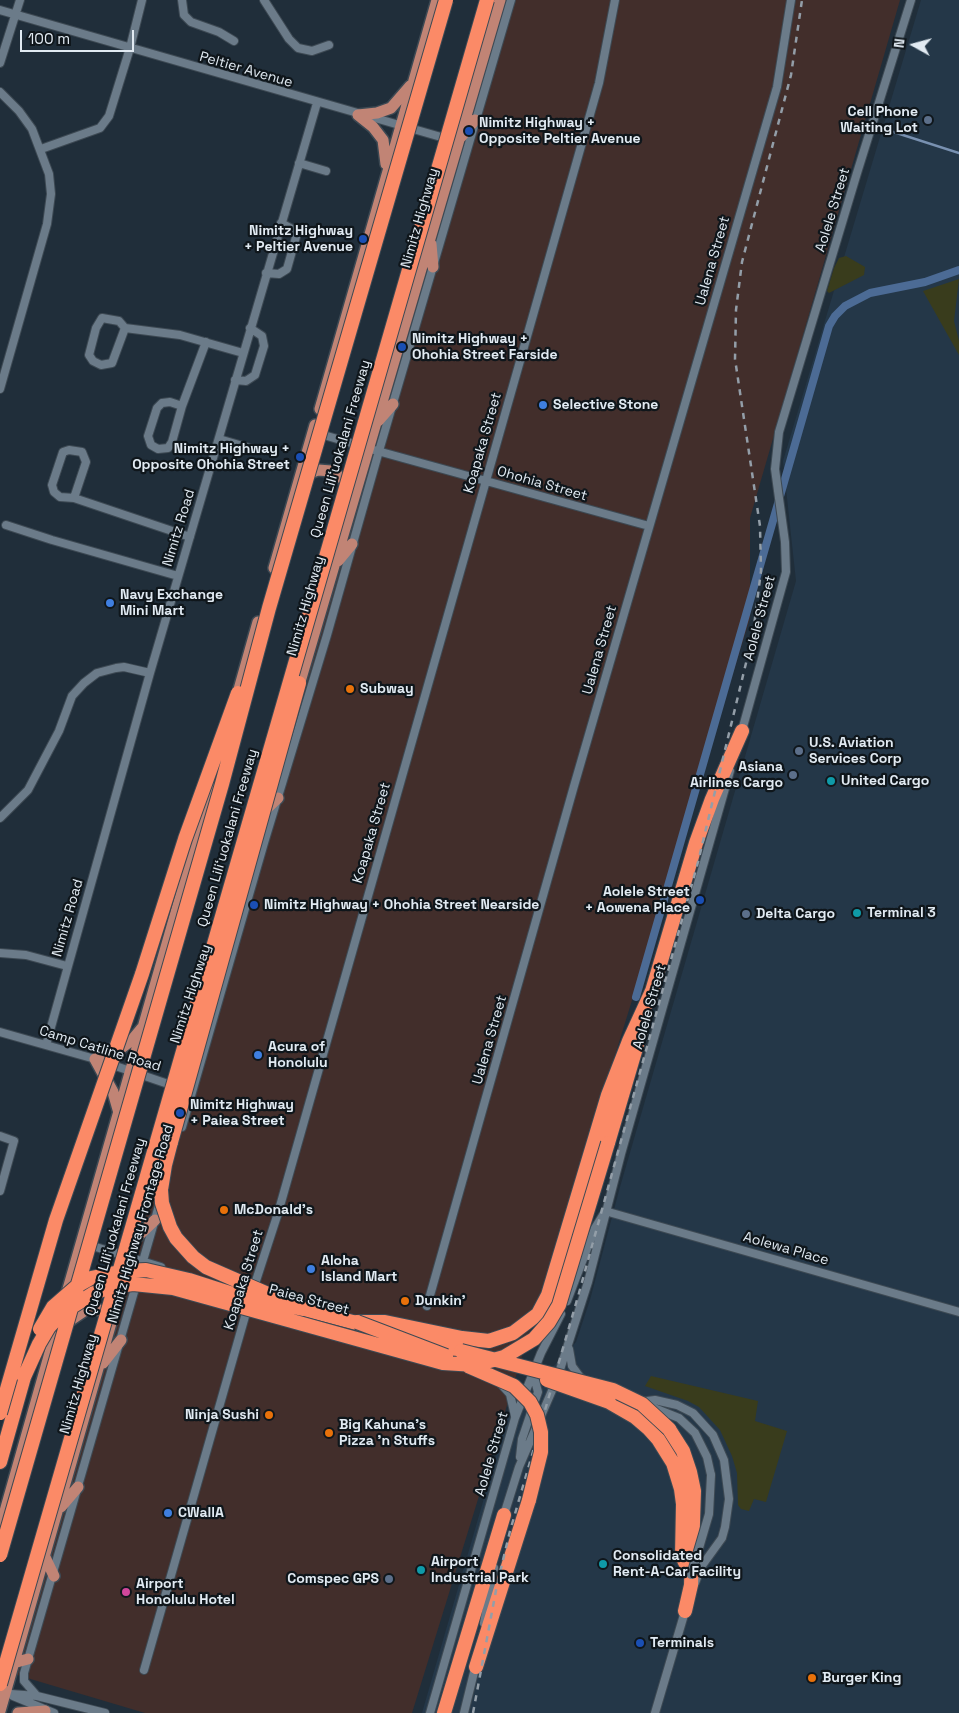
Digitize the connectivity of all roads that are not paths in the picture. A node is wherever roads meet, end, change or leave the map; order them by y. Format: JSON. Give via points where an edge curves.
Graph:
{"nodes":[{"id":1,"x":20,"y":0,"type":"edge"},
{"id":2,"x":142,"y":0,"type":"edge"},
{"id":3,"x":182,"y":0,"type":"edge"},
{"id":4,"x":264,"y":0,"type":"edge"},
{"id":5,"x":437,"y":0,"type":"edge"},
{"id":6,"x":446,"y":0,"type":"edge"},
{"id":7,"x":487,"y":0,"type":"edge"},
{"id":8,"x":500,"y":0,"type":"edge"},
{"id":9,"x":511,"y":0,"type":"edge"},
{"id":10,"x":615,"y":0,"type":"edge"},
{"id":11,"x":791,"y":0,"type":"edge"},
{"id":12,"x":911,"y":0,"type":"edge"},
{"id":13,"x":0,"y":10,"type":"edge"},
{"id":14,"x":16,"y":14,"type":"junction"},
{"id":15,"x":234,"y":41,"type":"dead end"},
{"id":16,"x":329,"y":45,"type":"dead end"},
{"id":17,"x":130,"y":48,"type":"junction"},
{"id":18,"x":0,"y":63,"type":"edge"},
{"id":19,"x":413,"y":83,"type":"junction"},
{"id":20,"x":0,"y":92,"type":"edge"},
{"id":21,"x":317,"y":103,"type":"junction"},
{"id":22,"x":358,"y":115,"type":"junction"},
{"id":23,"x":475,"y":120,"type":"junction"},
{"id":24,"x":400,"y":126,"type":"junction"},
{"id":25,"x":457,"y":142,"type":"junction"},
{"id":26,"x":41,"y":149,"type":"junction"},
{"id":27,"x":299,"y":163,"type":"junction"},
{"id":28,"x":326,"y":171,"type":"dead end"},
{"id":29,"x":387,"y":171,"type":"junction"},
{"id":30,"x":281,"y":222,"type":"junction"},
{"id":31,"x":430,"y":237,"type":"junction"},
{"id":32,"x":433,"y":267,"type":"junction"},
{"id":33,"x":266,"y":273,"type":"junction"},
{"id":34,"x":400,"y":303,"type":"junction"},
{"id":35,"x":125,"y":328,"type":"junction"},
{"id":36,"x":250,"y":328,"type":"junction"},
{"id":37,"x":206,"y":342,"type":"junction"},
{"id":38,"x":243,"y":353,"type":"junction"},
{"id":39,"x":235,"y":380,"type":"junction"},
{"id":40,"x":0,"y":389,"type":"edge"},
{"id":41,"x":393,"y":404,"type":"junction"},
{"id":42,"x":182,"y":406,"type":"junction"},
{"id":43,"x":375,"y":424,"type":"junction"},
{"id":44,"x":313,"y":432,"type":"junction"},
{"id":45,"x":219,"y":439,"type":"junction"},
{"id":46,"x":253,"y":449,"type":"dead end"},
{"id":47,"x":374,"y":449,"type":"junction"},
{"id":48,"x":485,"y":480,"type":"junction"},
{"id":49,"x":298,"y":482,"type":"junction"},
{"id":50,"x":74,"y":498,"type":"junction"},
{"id":51,"x":350,"y":511,"type":"junction"},
{"id":52,"x":6,"y":524,"type":"dead end"},
{"id":53,"x":649,"y":526,"type":"junction"},
{"id":54,"x":190,"y":537,"type":"junction"},
{"id":55,"x":352,"y":544,"type":"junction"},
{"id":56,"x":333,"y":567,"type":"junction"},
{"id":57,"x":178,"y":576,"type":"junction"},
{"id":58,"x":269,"y":608,"type":"junction"},
{"id":59,"x":150,"y":673,"type":"junction"},
{"id":60,"x":742,"y":731,"type":"junction"},
{"id":61,"x":278,"y":798,"type":"junction"},
{"id":62,"x":261,"y":814,"type":"junction"},
{"id":63,"x":0,"y":818,"type":"edge"},
{"id":64,"x":230,"y":918,"type":"junction"},
{"id":65,"x":236,"y":940,"type":"junction"},
{"id":66,"x":0,"y":953,"type":"edge"},
{"id":67,"x":67,"y":966,"type":"junction"},
{"id":68,"x":652,"y":991,"type":"junction"},
{"id":69,"x":145,"y":1025,"type":"junction"},
{"id":70,"x":0,"y":1032,"type":"edge"},
{"id":71,"x":46,"y":1045,"type":"junction"},
{"id":72,"x":203,"y":1057,"type":"junction"},
{"id":73,"x":95,"y":1059,"type":"junction"},
{"id":74,"x":132,"y":1071,"type":"junction"},
{"id":75,"x":181,"y":1073,"type":"junction"},
{"id":76,"x":177,"y":1086,"type":"junction"},
{"id":77,"x":192,"y":1093,"type":"junction"},
{"id":78,"x":120,"y":1114,"type":"junction"},
{"id":79,"x":0,"y":1136,"type":"edge"},
{"id":80,"x":0,"y":1191,"type":"edge"},
{"id":81,"x":605,"y":1211,"type":"junction"},
{"id":82,"x":155,"y":1220,"type":"junction"},
{"id":83,"x":135,"y":1239,"type":"junction"},
{"id":84,"x":82,"y":1243,"type":"junction"},
{"id":85,"x":130,"y":1258,"type":"junction"},
{"id":86,"x":144,"y":1262,"type":"junction"},
{"id":87,"x":251,"y":1297,"type":"junction"},
{"id":88,"x":428,"y":1306,"type":"dead end"},
{"id":89,"x":303,"y":1309,"type":"junction"},
{"id":90,"x":959,"y":1312,"type":"edge"},
{"id":91,"x":357,"y":1322,"type":"junction"},
{"id":92,"x":56,"y":1333,"type":"junction"},
{"id":93,"x":109,"y":1334,"type":"junction"},
{"id":94,"x":121,"y":1340,"type":"junction"},
{"id":95,"x":568,"y":1344,"type":"junction"},
{"id":96,"x":459,"y":1352,"type":"junction"},
{"id":97,"x":99,"y":1368,"type":"junction"},
{"id":98,"x":533,"y":1373,"type":"junction"},
{"id":99,"x":24,"y":1377,"type":"junction"},
{"id":100,"x":557,"y":1379,"type":"junction"},
{"id":101,"x":592,"y":1389,"type":"junction"},
{"id":102,"x":638,"y":1402,"type":"junction"},
{"id":103,"x":0,"y":1413,"type":"edge"},
{"id":104,"x":515,"y":1418,"type":"junction"},
{"id":105,"x":0,"y":1462,"type":"edge"},
{"id":106,"x":518,"y":1467,"type":"junction"},
{"id":107,"x":78,"y":1487,"type":"junction"},
{"id":108,"x":58,"y":1510,"type":"junction"},
{"id":109,"x":504,"y":1515,"type":"junction"},
{"id":110,"x":0,"y":1529,"type":"edge"},
{"id":111,"x":0,"y":1555,"type":"edge"},
{"id":112,"x":45,"y":1557,"type":"junction"},
{"id":113,"x":691,"y":1575,"type":"junction"},
{"id":114,"x":54,"y":1576,"type":"junction"},
{"id":115,"x":685,"y":1611,"type":"junction"},
{"id":116,"x":28,"y":1659,"type":"junction"},
{"id":117,"x":14,"y":1664,"type":"junction"},
{"id":118,"x":476,"y":1668,"type":"junction"},
{"id":119,"x":144,"y":1670,"type":"dead end"},
{"id":120,"x":4,"y":1690,"type":"edge"},
{"id":121,"x":37,"y":1696,"type":"junction"},
{"id":122,"x":0,"y":1711,"type":"edge"},
{"id":123,"x":49,"y":1712,"type":"edge"},
{"id":124,"x":435,"y":1712,"type":"edge"},
{"id":125,"x":18,"y":1713,"type":"edge"},
{"id":126,"x":105,"y":1713,"type":"edge"},
{"id":127,"x":464,"y":1713,"type":"edge"},
{"id":128,"x":654,"y":1713,"type":"edge"}],
"edges":[{"from":1,"to":14,"type":"street"},
{"from":2,"to":17,"type":"street"},
{"from":3,"to":15,"type":"street","via":[[184,15],[191,22]]},
{"from":4,"to":16,"type":"street","via":[[298,48],[312,51]]},
{"from":5,"to":19,"type":"main road"},
{"from":6,"to":58,"type":"highway","name":"Queen Liliʻuokalani Freeway","bridge":true},
{"from":7,"to":34,"type":"highway","name":"Queen Liliʻuokalani Freeway","bridge":true},
{"from":8,"to":25,"type":"main road","name":"Nimitz Highway"},
{"from":9,"to":23,"type":"street","name":"Nimitz Highway Frontage Road"},
{"from":10,"to":48,"type":"street","name":"Koapaka Street","via":[[599,83]]},
{"from":11,"to":53,"type":"street","name":"Ualena Street","via":[[777,87]]},
{"from":12,"to":60,"type":"street","name":"Aolele Street","via":[[779,432],[775,460],[786,554],[784,580]]},
{"from":13,"to":14,"type":"street","name":"Peltier Avenue"},
{"from":14,"to":17,"type":"street","name":"Peltier Avenue"},
{"from":14,"to":18,"type":"street"},
{"from":17,"to":21,"type":"street","name":"Peltier Avenue"},
{"from":17,"to":26,"type":"street","via":[[109,116],[100,128]]},
{"from":19,"to":22,"type":"main road","via":[[391,108]]},
{"from":19,"to":24,"type":"main road"},
{"from":20,"to":26,"type":"street","via":[[32,129]]},
{"from":21,"to":22,"type":"street","name":"Peltier Avenue"},
{"from":21,"to":27,"type":"street","name":"Nimitz Road"},
{"from":22,"to":24,"type":"street","name":"Peltier Avenue"},
{"from":22,"to":29,"type":"main road","via":[[384,140]]},
{"from":23,"to":25,"type":"main road"},
{"from":23,"to":32,"type":"street","name":"Nimitz Highway Frontage Road"},
{"from":24,"to":25,"type":"street","name":"Peltier Avenue"},
{"from":24,"to":29,"type":"main road"},
{"from":25,"to":31,"type":"main road","name":"Nimitz Highway"},
{"from":26,"to":40,"type":"street","via":[[51,194],[47,224]]},
{"from":27,"to":28,"type":"street"},
{"from":27,"to":30,"type":"street","name":"Nimitz Road"},
{"from":29,"to":44,"type":"main road"},
{"from":30,"to":33,"type":"street","name":"Nimitz Road"},
{"from":30,"to":33,"type":"street","via":[[292,229],[296,237],[287,269],[279,274]]},
{"from":31,"to":32,"type":"main road"},
{"from":31,"to":43,"type":"main road","name":"Nimitz Highway"},
{"from":32,"to":41,"type":"street","name":"Nimitz Highway Frontage Road"},
{"from":33,"to":36,"type":"street","name":"Nimitz Road"},
{"from":34,"to":89,"type":"highway","bridge":true,"via":[[278,764],[162,1178],[165,1215],[184,1248],[206,1267]]},
{"from":34,"to":120,"type":"highway","name":"Queen Liliʻuokalani Freeway","bridge":true},
{"from":35,"to":35,"type":"street","via":[[112,362],[101,365],[93,361],[89,354],[102,318],[119,321]]},
{"from":35,"to":37,"type":"street"},
{"from":36,"to":38,"type":"street","name":"Nimitz Road"},
{"from":36,"to":39,"type":"street","via":[[262,336],[264,346],[255,375],[246,381]]},
{"from":37,"to":38,"type":"street"},
{"from":37,"to":42,"type":"street"},
{"from":38,"to":39,"type":"street","name":"Nimitz Road"},
{"from":39,"to":45,"type":"street","name":"Nimitz Road"},
{"from":41,"to":43,"type":"main road"},
{"from":41,"to":47,"type":"street","name":"Nimitz Highway Frontage Road"},
{"from":42,"to":42,"type":"street","via":[[168,448],[158,449],[151,445],[148,436],[157,408],[170,402]]},
{"from":43,"to":47,"type":"main road","name":"Nimitz Highway"},
{"from":44,"to":47,"type":"street","name":"Ohohia Street"},
{"from":44,"to":49,"type":"main road"},
{"from":45,"to":46,"type":"street"},
{"from":45,"to":54,"type":"street","name":"Nimitz Road"},
{"from":47,"to":48,"type":"street","name":"Ohohia Street"},
{"from":47,"to":51,"type":"main road","name":"Nimitz Highway"},
{"from":47,"to":55,"type":"street","name":"Nimitz Highway Frontage Road"},
{"from":48,"to":53,"type":"street","name":"Ohohia Street"},
{"from":48,"to":87,"type":"street","name":"Koapaka Street","via":[[278,1213]]},
{"from":49,"to":51,"type":"main road","via":[[304,475],[318,470],[337,474],[349,487]]},
{"from":49,"to":69,"type":"main road"},
{"from":50,"to":50,"type":"street","via":[[60,497],[52,484],[63,452],[68,450],[82,452],[86,462]]},
{"from":50,"to":54,"type":"street"},
{"from":51,"to":56,"type":"main road","name":"Nimitz Highway"},
{"from":52,"to":57,"type":"street"},
{"from":53,"to":88,"type":"street","name":"Ualena Street"},
{"from":54,"to":57,"type":"street","name":"Nimitz Road"},
{"from":55,"to":56,"type":"main road"},
{"from":55,"to":61,"type":"street","name":"Nimitz Highway Frontage Road"},
{"from":56,"to":62,"type":"main road","name":"Nimitz Highway"},
{"from":57,"to":59,"type":"street","name":"Nimitz Road"},
{"from":58,"to":103,"type":"highway","bridge":true,"via":[[185,839],[142,974],[56,1220]]},
{"from":58,"to":111,"type":"highway","name":"Queen Liliʻuokalani Freeway","bridge":true,"via":[[222,784]]},
{"from":59,"to":63,"type":"street","via":[[116,668],[97,673],[84,683],[72,696],[60,731],[28,790]]},
{"from":59,"to":67,"type":"street","name":"Nimitz Road"},
{"from":60,"to":68,"type":"highway","via":[[699,834]]},
{"from":60,"to":81,"type":"street","name":"Aolele Street"},
{"from":61,"to":62,"type":"main road"},
{"from":61,"to":65,"type":"street","name":"Nimitz Highway Frontage Road"},
{"from":62,"to":64,"type":"main road","name":"Nimitz Highway"},
{"from":64,"to":65,"type":"main road"},
{"from":64,"to":75,"type":"main road","name":"Nimitz Highway"},
{"from":65,"to":72,"type":"street","name":"Nimitz Highway Frontage Road"},
{"from":66,"to":67,"type":"street","via":[[26,954]]},
{"from":67,"to":71,"type":"street","name":"Nimitz Road"},
{"from":68,"to":91,"type":"highway","via":[[608,1095],[548,1295],[538,1314],[513,1333],[480,1341],[385,1322]]},
{"from":68,"to":99,"type":"highway","bridge":true,"via":[[559,1305],[534,1339],[504,1357],[475,1365],[444,1363],[173,1288],[133,1284],[94,1293],[62,1313],[38,1344]]},
{"from":69,"to":73,"type":"main road","via":[[119,1050]]},
{"from":69,"to":74,"type":"main road"},
{"from":70,"to":71,"type":"street","name":"Camp Catline Road"},
{"from":71,"to":73,"type":"street","name":"Camp Catline Road"},
{"from":72,"to":75,"type":"main road"},
{"from":72,"to":77,"type":"street","name":"Nimitz Highway Frontage Road"},
{"from":73,"to":74,"type":"street","name":"Camp Catline Road"},
{"from":73,"to":78,"type":"main road","via":[[113,1092]]},
{"from":74,"to":76,"type":"street","name":"Camp Catline Road"},
{"from":74,"to":78,"type":"main road"},
{"from":75,"to":76,"type":"main road","name":"Nimitz Highway"},
{"from":76,"to":77,"type":"street","name":"Camp Catline Road"},
{"from":76,"to":83,"type":"main road","name":"Nimitz Highway"},
{"from":77,"to":82,"type":"street","name":"Nimitz Highway Frontage Road"},
{"from":78,"to":84,"type":"main road"},
{"from":79,"to":80,"type":"street","via":[[14,1141]]},
{"from":81,"to":90,"type":"street","name":"Aolewa Place"},
{"from":81,"to":95,"type":"street","name":"Aolele Street","via":[[601,1238]]},
{"from":81,"to":98,"type":"street","name":"Aolele Street"},
{"from":82,"to":83,"type":"main road"},
{"from":82,"to":86,"type":"street","name":"Nimitz Highway Frontage Road"},
{"from":83,"to":85,"type":"main road","name":"Nimitz Highway"},
{"from":84,"to":85,"type":"street","name":"Paiea Street"},
{"from":84,"to":92,"type":"main road"},
{"from":85,"to":86,"type":"street","name":"Paiea Street"},
{"from":85,"to":93,"type":"main road","name":"Nimitz Highway"},
{"from":86,"to":87,"type":"street","name":"Paiea Street"},
{"from":86,"to":94,"type":"street","name":"Nimitz Highway Frontage Road"},
{"from":87,"to":96,"type":"street","name":"Paiea Street"},
{"from":87,"to":119,"type":"street","name":"Koapaka Street"},
{"from":89,"to":91,"type":"highway"},
{"from":89,"to":99,"type":"highway","bridge":true,"via":[[242,1297],[146,1270],[107,1273],[77,1286],[53,1307],[36,1334]]},
{"from":91,"to":96,"type":"highway","bridge":true},
{"from":91,"to":118,"type":"highway","bridge":true,"via":[[506,1381],[521,1392],[537,1415],[541,1452]]},
{"from":92,"to":93,"type":"main road","via":[[80,1312],[97,1309],[107,1314]]},
{"from":92,"to":110,"type":"main road"},
{"from":93,"to":97,"type":"main road","name":"Nimitz Highway"},
{"from":94,"to":97,"type":"main road"},
{"from":94,"to":107,"type":"street","name":"Nimitz Highway Frontage Road"},
{"from":95,"to":100,"type":"street","name":"Aolele Street"},
{"from":95,"to":101,"type":"street","via":[[572,1366]]},
{"from":96,"to":98,"type":"street","name":"Paiea Street"},
{"from":96,"to":104,"type":"street","via":[[486,1378],[505,1386],[514,1404]]},
{"from":96,"to":113,"type":"highway","bridge":true,"via":[[609,1402],[649,1429],[666,1451],[680,1483],[682,1556]]},
{"from":96,"to":115,"type":"highway","bridge":true,"via":[[569,1378],[628,1397],[658,1417],[683,1451],[690,1472],[695,1510],[691,1585]]},
{"from":97,"to":108,"type":"main road","name":"Nimitz Highway"},
{"from":98,"to":100,"type":"street","name":"Paiea Street"},
{"from":98,"to":104,"type":"street","name":"Aolele Street"},
{"from":98,"to":106,"type":"street","via":[[538,1392],[522,1439]]},
{"from":99,"to":105,"type":"highway"},
{"from":100,"to":101,"type":"street","name":"Paiea Street"},
{"from":100,"to":106,"type":"street","name":"Aolele Street"},
{"from":101,"to":102,"type":"street","name":"Paiea Street"},
{"from":102,"to":113,"type":"street","bridge":true,"via":[[668,1412],[687,1424],[702,1444],[711,1475],[711,1501]]},
{"from":102,"to":115,"type":"street","via":[[655,1400],[693,1413],[713,1435],[727,1472],[729,1499],[722,1538],[702,1567]]},
{"from":104,"to":124,"type":"street","name":"Aolele Street"},
{"from":106,"to":109,"type":"street","name":"Aolele Street"},
{"from":107,"to":108,"type":"main road"},
{"from":107,"to":114,"type":"street","name":"Nimitz Highway Frontage Road"},
{"from":108,"to":112,"type":"main road","name":"Nimitz Highway"},
{"from":109,"to":118,"type":"street","name":"Aolele Street"},
{"from":109,"to":124,"type":"highway","via":[[464,1646]]},
{"from":112,"to":114,"type":"main road"},
{"from":112,"to":117,"type":"main road","name":"Nimitz Highway"},
{"from":113,"to":128,"type":"street"},
{"from":114,"to":116,"type":"street","name":"Nimitz Highway Frontage Road"},
{"from":115,"to":128,"type":"street"},
{"from":116,"to":117,"type":"main road"},
{"from":116,"to":121,"type":"street","name":"Nimitz Highway Frontage Road","via":[[24,1681]]},
{"from":117,"to":120,"type":"main road","name":"Nimitz Highway"},
{"from":118,"to":127,"type":"street","name":"Aolele Street"},
{"from":120,"to":121,"type":"street"},
{"from":120,"to":122,"type":"main road","name":"Nimitz Highway"},
{"from":120,"to":123,"type":"street"},
{"from":121,"to":126,"type":"street"},
{"from":123,"to":125,"type":"main road"}]}
